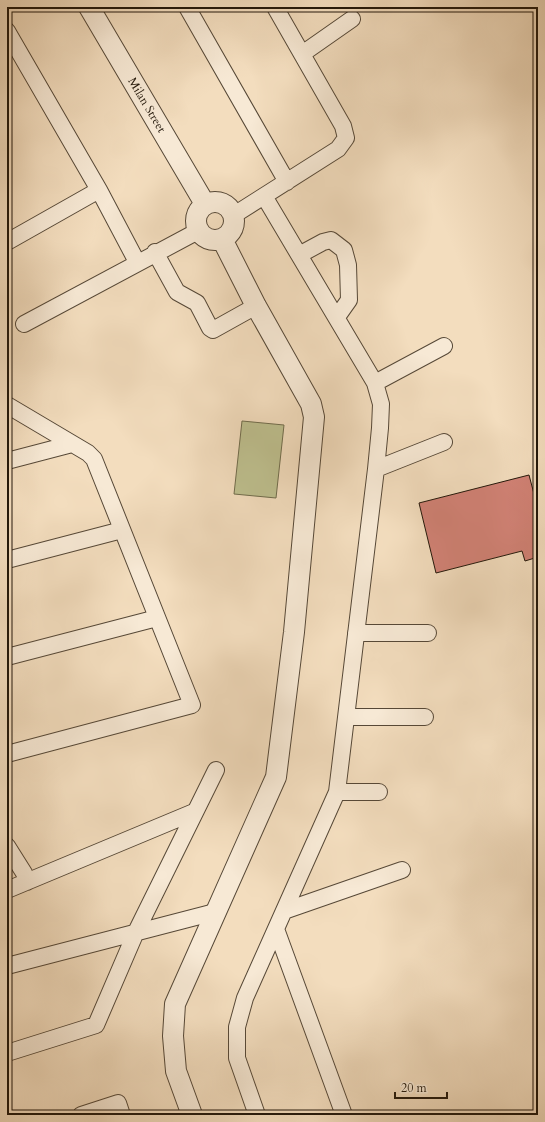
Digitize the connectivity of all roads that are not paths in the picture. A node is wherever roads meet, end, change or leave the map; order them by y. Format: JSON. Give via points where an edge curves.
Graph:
{"nodes":[{"id":1,"x":89,"y":7,"type":"edge"},
{"id":2,"x":187,"y":7,"type":"edge"},
{"id":3,"x":275,"y":7,"type":"edge"},
{"id":4,"x":352,"y":19,"type":"dead end"},
{"id":5,"x":7,"y":31,"type":"edge"},
{"id":6,"x":302,"y":54,"type":"junction"},
{"id":7,"x":287,"y":182,"type":"junction"},
{"id":8,"x":99,"y":190,"type":"junction"},
{"id":9,"x":264,"y":196,"type":"junction"},
{"id":10,"x":205,"y":204,"type":"junction"},
{"id":11,"x":234,"y":215,"type":"junction"},
{"id":12,"x":198,"y":230,"type":"junction"},
{"id":13,"x":222,"y":239,"type":"junction"},
{"id":14,"x":7,"y":242,"type":"edge"},
{"id":15,"x":156,"y":252,"type":"junction"},
{"id":16,"x":299,"y":255,"type":"junction"},
{"id":17,"x":137,"y":262,"type":"junction"},
{"id":18,"x":256,"y":306,"type":"junction"},
{"id":19,"x":337,"y":317,"type":"junction"},
{"id":20,"x":24,"y":324,"type":"dead end"},
{"id":21,"x":444,"y":346,"type":"dead end"},
{"id":22,"x":375,"y":383,"type":"junction"},
{"id":23,"x":7,"y":405,"type":"edge"},
{"id":24,"x":444,"y":442,"type":"dead end"},
{"id":25,"x":72,"y":444,"type":"junction"},
{"id":26,"x":7,"y":461,"type":"edge"},
{"id":27,"x":376,"y":469,"type":"junction"},
{"id":28,"x":122,"y":530,"type":"junction"},
{"id":29,"x":7,"y":560,"type":"edge"},
{"id":30,"x":157,"y":618,"type":"junction"},
{"id":31,"x":356,"y":633,"type":"junction"},
{"id":32,"x":428,"y":633,"type":"dead end"},
{"id":33,"x":7,"y":657,"type":"edge"},
{"id":34,"x":347,"y":717,"type":"junction"},
{"id":35,"x":425,"y":717,"type":"dead end"},
{"id":36,"x":7,"y":754,"type":"edge"},
{"id":37,"x":216,"y":770,"type":"dead end"},
{"id":38,"x":337,"y":792,"type":"junction"},
{"id":39,"x":379,"y":792,"type":"dead end"},
{"id":40,"x":194,"y":812,"type":"junction"},
{"id":41,"x":7,"y":846,"type":"edge"},
{"id":42,"x":402,"y":870,"type":"dead end"},
{"id":43,"x":27,"y":882,"type":"junction"},
{"id":44,"x":7,"y":890,"type":"edge"},
{"id":45,"x":284,"y":911,"type":"junction"},
{"id":46,"x":215,"y":912,"type":"junction"},
{"id":47,"x":276,"y":929,"type":"junction"},
{"id":48,"x":136,"y":932,"type":"junction"},
{"id":49,"x":7,"y":966,"type":"edge"},
{"id":50,"x":7,"y":1053,"type":"edge"},
{"id":51,"x":81,"y":1115,"type":"edge"},
{"id":52,"x":122,"y":1115,"type":"edge"},
{"id":53,"x":192,"y":1115,"type":"edge"},
{"id":54,"x":257,"y":1115,"type":"edge"},
{"id":55,"x":344,"y":1115,"type":"edge"}],
"edges":[{"from":1,"to":10,"type":"street","name":"Milan Street"},
{"from":2,"to":7,"type":"street"},
{"from":3,"to":6,"type":"street"},
{"from":4,"to":6,"type":"street"},
{"from":5,"to":8,"type":"street"},
{"from":6,"to":7,"type":"street","via":[[343,126],[346,138],[338,149]]},
{"from":7,"to":9,"type":"street"},
{"from":8,"to":14,"type":"street"},
{"from":8,"to":17,"type":"street"},
{"from":9,"to":11,"type":"street"},
{"from":9,"to":16,"type":"street"},
{"from":10,"to":11,"type":"street","via":[[214,201],[222,203],[230,208]]},
{"from":10,"to":12,"type":"street","via":[[197,213]]},
{"from":11,"to":13,"type":"street","via":[[233,227]]},
{"from":12,"to":13,"type":"street","via":[[209,239]]},
{"from":12,"to":15,"type":"street"},
{"from":13,"to":18,"type":"street"},
{"from":15,"to":17,"type":"street"},
{"from":15,"to":18,"type":"street","via":[[177,292],[197,303],[210,328],[214,330]]},
{"from":16,"to":19,"type":"street"},
{"from":16,"to":19,"type":"street","via":[[331,240],[344,250],[348,265],[349,300]]},
{"from":17,"to":20,"type":"street"},
{"from":18,"to":46,"type":"street","via":[[311,404],[314,417],[294,632],[276,777]]},
{"from":19,"to":22,"type":"street"},
{"from":21,"to":22,"type":"street"},
{"from":22,"to":27,"type":"street","via":[[381,404]]},
{"from":23,"to":25,"type":"street"},
{"from":24,"to":27,"type":"street"},
{"from":25,"to":26,"type":"street"},
{"from":25,"to":28,"type":"street","via":[[94,459]]},
{"from":27,"to":31,"type":"street"},
{"from":28,"to":29,"type":"street"},
{"from":28,"to":30,"type":"street"},
{"from":30,"to":33,"type":"street"},
{"from":30,"to":36,"type":"street","via":[[192,705]]},
{"from":31,"to":32,"type":"street"},
{"from":31,"to":34,"type":"street"},
{"from":34,"to":35,"type":"street"},
{"from":34,"to":38,"type":"street"},
{"from":37,"to":40,"type":"street"},
{"from":38,"to":39,"type":"street"},
{"from":38,"to":45,"type":"street"},
{"from":40,"to":43,"type":"street"},
{"from":40,"to":48,"type":"street"},
{"from":41,"to":43,"type":"street"},
{"from":42,"to":45,"type":"street"},
{"from":43,"to":44,"type":"street"},
{"from":45,"to":47,"type":"street"},
{"from":46,"to":48,"type":"street"},
{"from":46,"to":53,"type":"street","via":[[175,1004],[173,1036],[176,1071]]},
{"from":47,"to":54,"type":"street","via":[[245,998],[237,1027],[237,1058]]},
{"from":47,"to":55,"type":"street"},
{"from":48,"to":49,"type":"street"},
{"from":48,"to":50,"type":"street","via":[[96,1025]]},
{"from":51,"to":52,"type":"street","via":[[118,1103]]}]}
